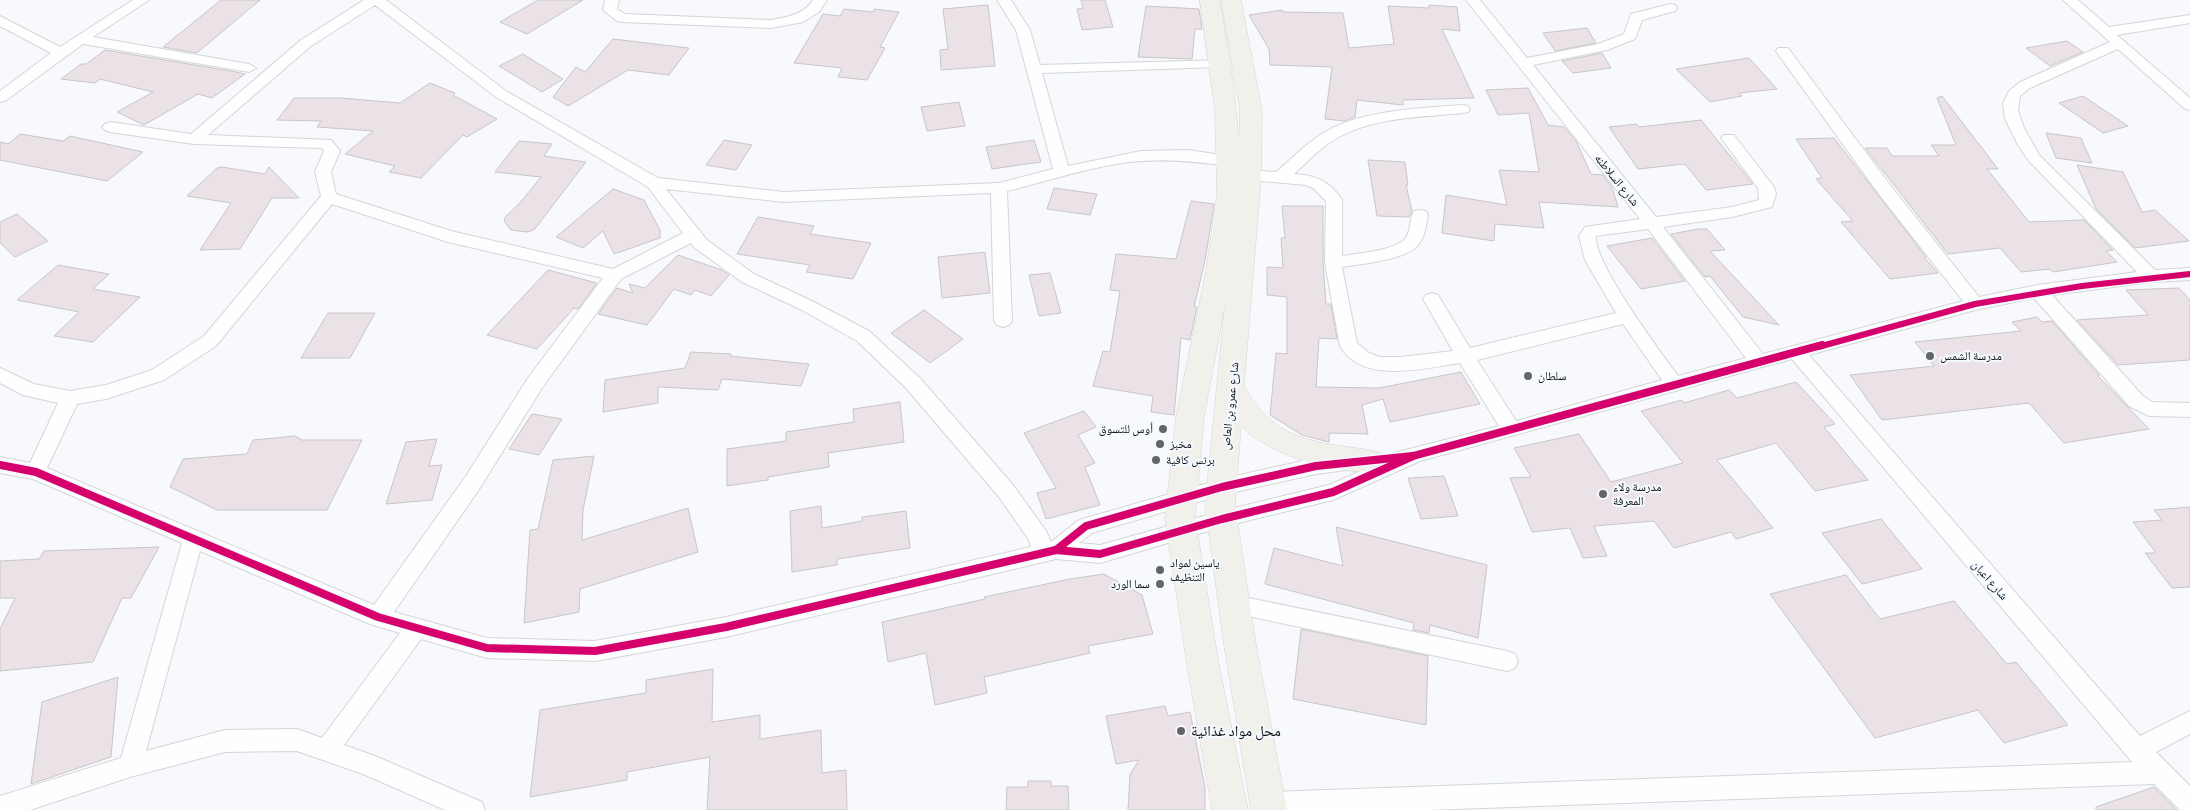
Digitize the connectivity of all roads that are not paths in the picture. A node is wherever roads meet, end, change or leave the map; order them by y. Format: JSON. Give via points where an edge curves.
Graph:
{"nodes":[{"id":1,"x":142,"y":0,"type":"edge"},
{"id":2,"x":376,"y":0,"type":"edge"},
{"id":3,"x":612,"y":0,"type":"edge"},
{"id":4,"x":820,"y":0,"type":"edge"},
{"id":5,"x":1004,"y":0,"type":"edge"},
{"id":6,"x":1210,"y":0,"type":"edge"},
{"id":7,"x":1231,"y":0,"type":"edge"},
{"id":8,"x":1472,"y":0,"type":"edge"},
{"id":9,"x":2070,"y":0,"type":"edge"},
{"id":10,"x":1670,"y":8,"type":"dead end"},
{"id":11,"x":2190,"y":19,"type":"edge"},
{"id":12,"x":0,"y":20,"type":"edge"},
{"id":13,"x":2107,"y":32,"type":"junction"},
{"id":14,"x":80,"y":39,"type":"junction"},
{"id":15,"x":2118,"y":44,"type":"junction"},
{"id":16,"x":1783,"y":51,"type":"dead end"},
{"id":17,"x":61,"y":53,"type":"junction"},
{"id":18,"x":1220,"y":63,"type":"junction"},
{"id":19,"x":1523,"y":63,"type":"junction"},
{"id":20,"x":249,"y":68,"type":"dead end"},
{"id":21,"x":1034,"y":69,"type":"junction"},
{"id":22,"x":0,"y":98,"type":"edge"},
{"id":23,"x":2190,"y":106,"type":"edge"},
{"id":24,"x":1463,"y":109,"type":"dead end"},
{"id":25,"x":110,"y":127,"type":"dead end"},
{"id":26,"x":1729,"y":138,"type":"dead end"},
{"id":27,"x":194,"y":140,"type":"junction"},
{"id":28,"x":1238,"y":168,"type":"junction"},
{"id":29,"x":1062,"y":172,"type":"junction"},
{"id":30,"x":1280,"y":177,"type":"junction"},
{"id":31,"x":654,"y":183,"type":"junction"},
{"id":32,"x":999,"y":188,"type":"junction"},
{"id":33,"x":329,"y":197,"type":"junction"},
{"id":34,"x":1420,"y":216,"type":"dead end"},
{"id":35,"x":1651,"y":222,"type":"junction"},
{"id":36,"x":692,"y":235,"type":"junction"},
{"id":37,"x":1333,"y":263,"type":"junction"},
{"id":38,"x":2190,"y":274,"type":"edge"},
{"id":39,"x":615,"y":275,"type":"junction"},
{"id":40,"x":2150,"y":276,"type":"junction"},
{"id":41,"x":2038,"y":291,"type":"junction"},
{"id":42,"x":1432,"y":299,"type":"dead end"},
{"id":43,"x":1975,"y":304,"type":"junction"},
{"id":44,"x":1626,"y":316,"type":"junction"},
{"id":45,"x":1003,"y":321,"type":"dead end"},
{"id":46,"x":1795,"y":352,"type":"junction"},
{"id":47,"x":1465,"y":356,"type":"junction"},
{"id":48,"x":1759,"y":362,"type":"junction"},
{"id":49,"x":0,"y":375,"type":"edge"},
{"id":50,"x":1674,"y":384,"type":"junction"},
{"id":51,"x":1232,"y":389,"type":"junction"},
{"id":52,"x":70,"y":398,"type":"junction"},
{"id":53,"x":2190,"y":410,"type":"edge"},
{"id":54,"x":1510,"y":429,"type":"junction"},
{"id":55,"x":1413,"y":456,"type":"junction"},
{"id":56,"x":1370,"y":461,"type":"junction"},
{"id":57,"x":0,"y":465,"type":"edge"},
{"id":58,"x":36,"y":472,"type":"junction"},
{"id":59,"x":1222,"y":487,"type":"junction"},
{"id":60,"x":1184,"y":499,"type":"junction"},
{"id":61,"x":1222,"y":519,"type":"junction"},
{"id":62,"x":1182,"y":531,"type":"junction"},
{"id":63,"x":193,"y":540,"type":"junction"},
{"id":64,"x":1050,"y":551,"type":"junction"},
{"id":65,"x":1234,"y":604,"type":"junction"},
{"id":66,"x":378,"y":616,"type":"junction"},
{"id":67,"x":416,"y":628,"type":"junction"},
{"id":68,"x":1508,"y":661,"type":"dead end"},
{"id":69,"x":2190,"y":722,"type":"edge"},
{"id":70,"x":328,"y":750,"type":"junction"},
{"id":71,"x":2137,"y":750,"type":"junction"},
{"id":72,"x":130,"y":766,"type":"junction"},
{"id":73,"x":2160,"y":772,"type":"junction"},
{"id":74,"x":2190,"y":803,"type":"edge"},
{"id":75,"x":1269,"y":807,"type":"edge"},
{"id":76,"x":0,"y":808,"type":"edge"},
{"id":77,"x":473,"y":810,"type":"edge"},
{"id":78,"x":1230,"y":810,"type":"edge"}],
"edges":[{"from":1,"to":14,"type":"street"},
{"from":2,"to":27,"type":"street","via":[[306,43]]},
{"from":2,"to":31,"type":"street","via":[[501,94]]},
{"from":3,"to":4,"type":"street","via":[[610,10],[622,18],[771,24],[798,19],[814,9]]},
{"from":5,"to":21,"type":"street","via":[[1023,30]]},
{"from":6,"to":18,"type":"street"},
{"from":7,"to":28,"type":"street","name":"شارع عمرو بن العاص","via":[[1251,111]]},
{"from":8,"to":19,"type":"street","name":"شارع السلاطنه"},
{"from":9,"to":13,"type":"street"},
{"from":10,"to":19,"type":"street","via":[[1636,17],[1630,36],[1602,47]]},
{"from":11,"to":13,"type":"street"},
{"from":12,"to":17,"type":"street"},
{"from":13,"to":15,"type":"street"},
{"from":14,"to":17,"type":"street"},
{"from":14,"to":20,"type":"street"},
{"from":15,"to":23,"type":"street"},
{"from":15,"to":40,"type":"street","via":[[2025,85],[2013,96],[2010,111],[2034,158]]},
{"from":16,"to":43,"type":"street","via":[[1884,189]]},
{"from":17,"to":22,"type":"street"},
{"from":18,"to":21,"type":"street"},
{"from":18,"to":28,"type":"street"},
{"from":19,"to":35,"type":"street","name":"شارع السلاطنه"},
{"from":21,"to":29,"type":"street"},
{"from":24,"to":30,"type":"street","via":[[1364,123],[1344,130],[1332,135]]},
{"from":25,"to":27,"type":"street"},
{"from":26,"to":35,"type":"street","via":[[1766,187],[1766,203],[1732,212]]},
{"from":27,"to":33,"type":"street","via":[[326,143],[332,151],[323,172]]},
{"from":28,"to":29,"type":"street","via":[[1188,155],[1141,156]]},
{"from":28,"to":30,"type":"street"},
{"from":28,"to":51,"type":"street","name":"شارع عمرو بن العاص"},
{"from":28,"to":60,"type":"street","via":[[1190,419]]},
{"from":29,"to":32,"type":"street"},
{"from":30,"to":37,"type":"street","via":[[1309,180],[1320,185],[1334,200]]},
{"from":31,"to":32,"type":"street","via":[[784,197]]},
{"from":31,"to":36,"type":"street"},
{"from":32,"to":45,"type":"street"},
{"from":33,"to":39,"type":"street","via":[[448,236]]},
{"from":33,"to":52,"type":"street","via":[[210,341],[158,375],[106,392]]},
{"from":34,"to":37,"type":"street","via":[[1411,243],[1392,252]]},
{"from":35,"to":44,"type":"street","via":[[1591,231],[1587,236],[1587,246]]},
{"from":35,"to":48,"type":"street","name":"شارع السلاطنه"},
{"from":36,"to":39,"type":"street"},
{"from":36,"to":64,"type":"street","via":[[748,278],[863,336],[913,383],[1000,484]]},
{"from":37,"to":47,"type":"street","via":[[1349,346],[1363,358],[1379,364]]},
{"from":38,"to":40,"type":"street"},
{"from":39,"to":66,"type":"street","via":[[534,383],[473,482]]},
{"from":40,"to":41,"type":"street"},
{"from":41,"to":43,"type":"street"},
{"from":41,"to":53,"type":"street","via":[[2136,400],[2149,410]]},
{"from":42,"to":47,"type":"street"},
{"from":43,"to":46,"type":"street"},
{"from":44,"to":47,"type":"street"},
{"from":44,"to":50,"type":"street"},
{"from":46,"to":48,"type":"street"},
{"from":46,"to":71,"type":"street","name":"شارع اعبان"},
{"from":47,"to":54,"type":"street"},
{"from":48,"to":50,"type":"street"},
{"from":49,"to":52,"type":"street","via":[[30,390]]},
{"from":50,"to":54,"type":"street"},
{"from":51,"to":56,"type":"street","via":[[1245,413],[1263,431],[1289,446],[1310,453]]},
{"from":51,"to":59,"type":"street","name":"شارع عمرو بن العاص"},
{"from":52,"to":58,"type":"street"},
{"from":54,"to":55,"type":"street"},
{"from":55,"to":56,"type":"street"},
{"from":55,"to":61,"type":"street","via":[[1332,492]]},
{"from":56,"to":59,"type":"street","via":[[1316,466]]},
{"from":57,"to":58,"type":"street"},
{"from":58,"to":63,"type":"street"},
{"from":59,"to":60,"type":"street"},
{"from":59,"to":61,"type":"street","name":"شارع عمرو بن العاص"},
{"from":60,"to":62,"type":"street","via":[[1180,518]]},
{"from":60,"to":64,"type":"street","via":[[1086,526]]},
{"from":61,"to":62,"type":"street"},
{"from":61,"to":65,"type":"street","name":"شارع عمرو بن العاص"},
{"from":62,"to":64,"type":"street","via":[[1100,554]]},
{"from":62,"to":78,"type":"street"},
{"from":63,"to":66,"type":"street"},
{"from":63,"to":72,"type":"street"},
{"from":64,"to":67,"type":"street","via":[[726,627],[595,650],[487,648]]},
{"from":65,"to":68,"type":"street"},
{"from":65,"to":75,"type":"street","name":"شارع عمرو بن العاص"},
{"from":66,"to":67,"type":"street"},
{"from":67,"to":70,"type":"street"},
{"from":69,"to":71,"type":"street"},
{"from":70,"to":72,"type":"street","via":[[297,740],[225,741]]},
{"from":70,"to":77,"type":"street"},
{"from":71,"to":73,"type":"street","name":"شارع اعبان"},
{"from":72,"to":76,"type":"street"},
{"from":73,"to":74,"type":"street","name":"شارع اعبان"},
{"from":73,"to":75,"type":"street"}]}
